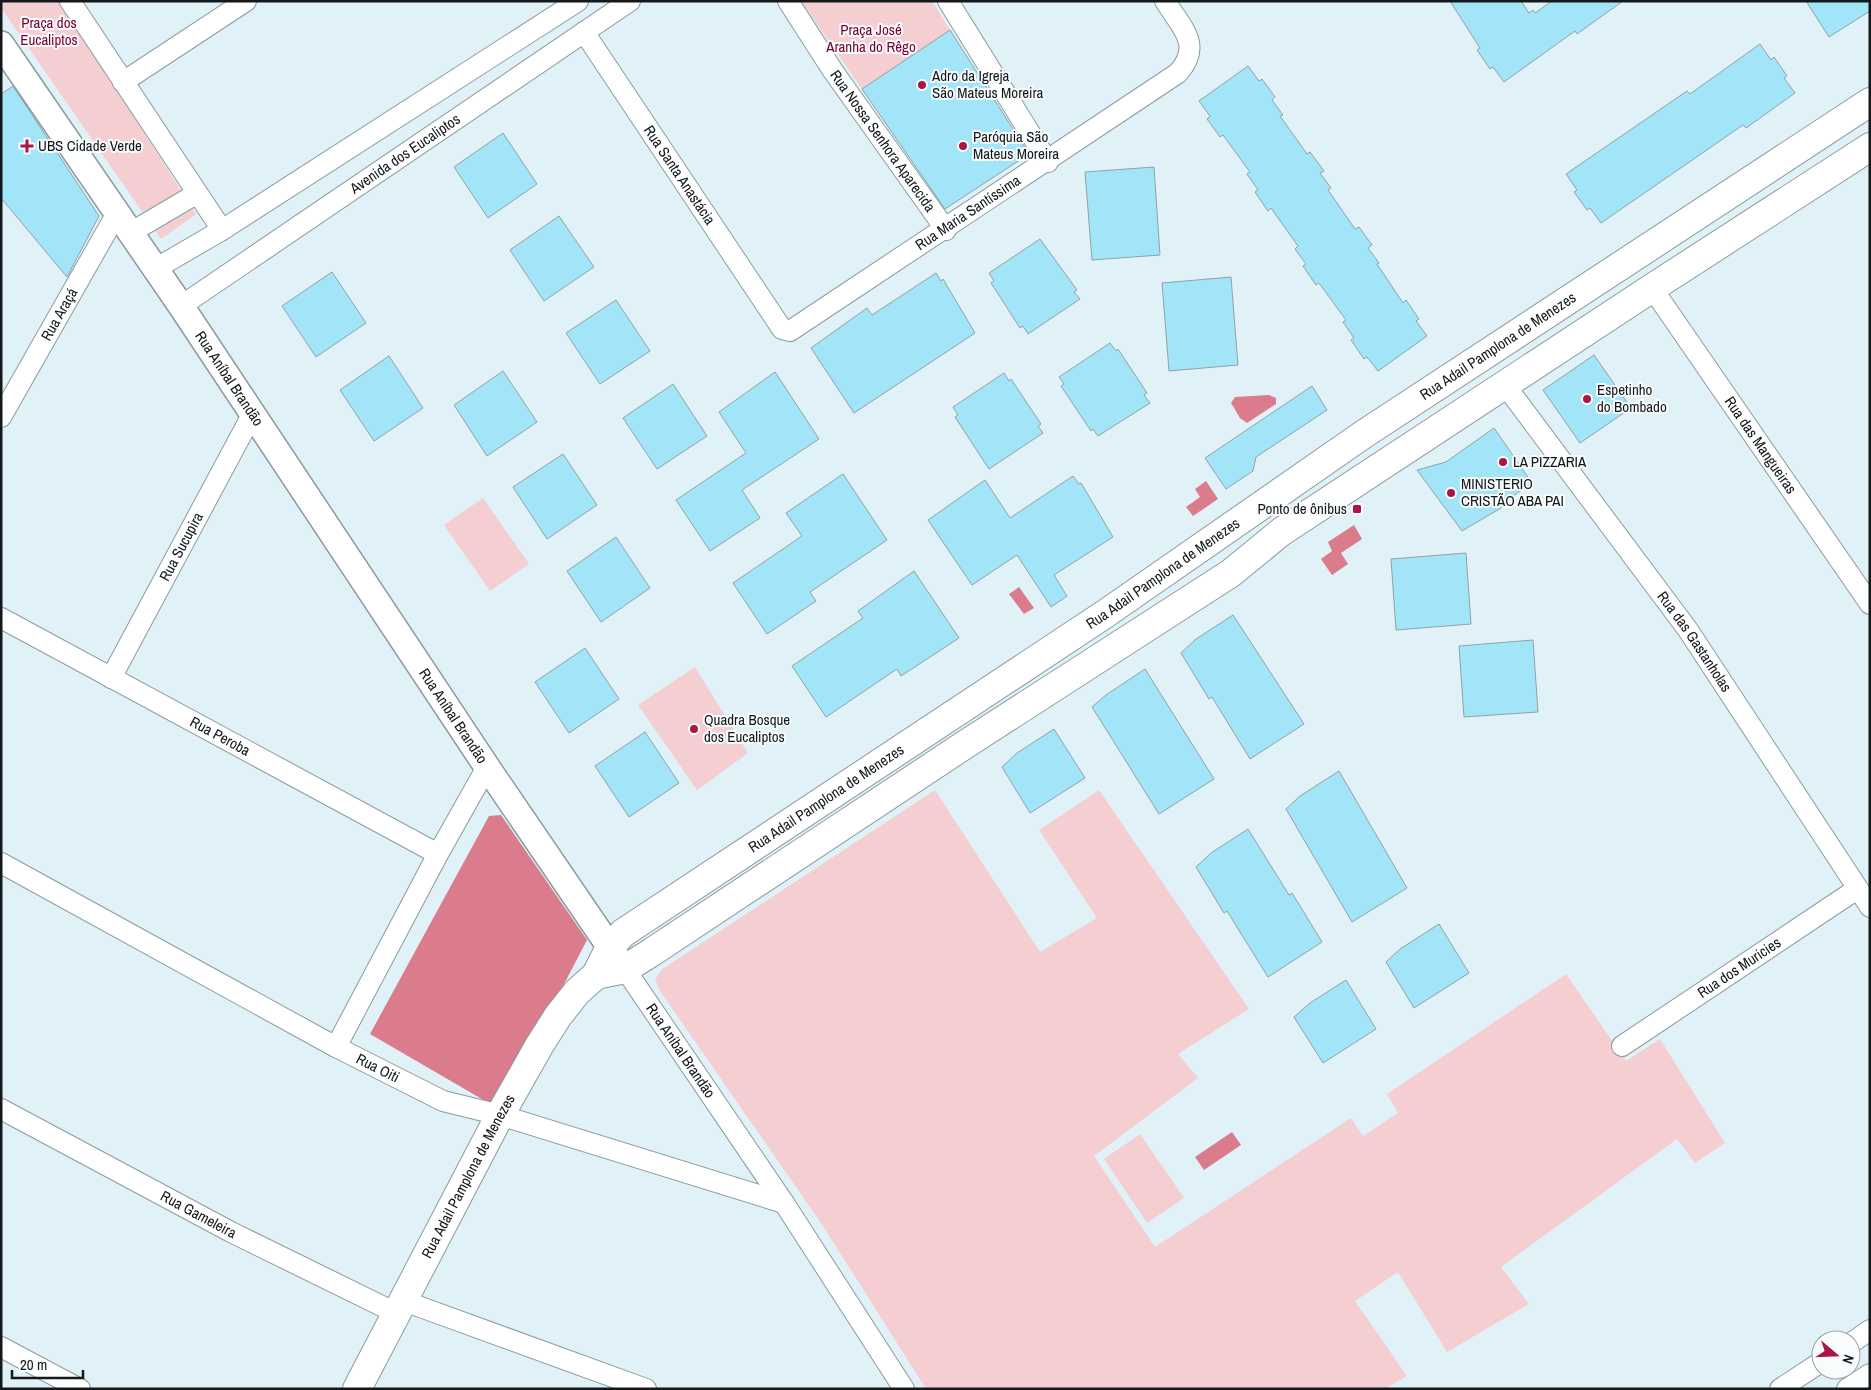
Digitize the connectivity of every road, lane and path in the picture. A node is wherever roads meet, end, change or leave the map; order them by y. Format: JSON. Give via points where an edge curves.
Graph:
{"nodes":[{"id":1,"x":70,"y":1,"type":"edge"},
{"id":2,"x":246,"y":1,"type":"edge"},
{"id":3,"x":578,"y":1,"type":"edge"},
{"id":4,"x":630,"y":1,"type":"edge"},
{"id":5,"x":788,"y":1,"type":"edge"},
{"id":6,"x":948,"y":1,"type":"edge"},
{"id":7,"x":1165,"y":1,"type":"edge"},
{"id":8,"x":550,"y":20,"type":"junction"},
{"id":9,"x":584,"y":32,"type":"junction"},
{"id":10,"x":1,"y":44,"type":"edge"},
{"id":11,"x":565,"y":45,"type":"junction"},
{"id":12,"x":122,"y":82,"type":"junction"},
{"id":13,"x":1870,"y":102,"type":"edge"},
{"id":14,"x":1870,"y":147,"type":"edge"},
{"id":15,"x":1048,"y":162,"type":"junction"},
{"id":16,"x":196,"y":194,"type":"junction"},
{"id":17,"x":124,"y":223,"type":"junction"},
{"id":18,"x":222,"y":230,"type":"junction"},
{"id":19,"x":946,"y":230,"type":"junction"},
{"id":20,"x":155,"y":269,"type":"junction"},
{"id":21,"x":1652,"y":288,"type":"junction"},
{"id":22,"x":181,"y":306,"type":"junction"},
{"id":23,"x":776,"y":320,"type":"joint"},
{"id":24,"x":1535,"y":323,"type":"junction"},
{"id":25,"x":1464,"y":368,"type":"junction"},
{"id":26,"x":1511,"y":381,"type":"junction"},
{"id":27,"x":252,"y":414,"type":"junction"},
{"id":28,"x":1,"y":417,"type":"edge"},
{"id":29,"x":1444,"y":426,"type":"junction"},
{"id":30,"x":1870,"y":604,"type":"edge"},
{"id":31,"x":1105,"y":614,"type":"junction"},
{"id":32,"x":1,"y":618,"type":"edge"},
{"id":33,"x":1125,"y":641,"type":"junction"},
{"id":34,"x":111,"y":678,"type":"junction"},
{"id":35,"x":928,"y":731,"type":"junction"},
{"id":36,"x":487,"y":767,"type":"junction"},
{"id":37,"x":857,"y":778,"type":"junction"},
{"id":38,"x":908,"y":783,"type":"junction"},
{"id":39,"x":836,"y":831,"type":"junction"},
{"id":40,"x":438,"y":854,"type":"junction"},
{"id":41,"x":1,"y":863,"type":"edge"},
{"id":42,"x":1857,"y":888,"type":"junction"},
{"id":43,"x":1870,"y":907,"type":"edge"},
{"id":44,"x":617,"y":958,"type":"junction"},
{"id":45,"x":1622,"y":1046,"type":"dead end"},
{"id":46,"x":336,"y":1047,"type":"junction"},
{"id":47,"x":1,"y":1109,"type":"edge"},
{"id":48,"x":500,"y":1115,"type":"junction"},
{"id":49,"x":784,"y":1203,"type":"junction"},
{"id":50,"x":401,"y":1307,"type":"junction"},
{"id":51,"x":1,"y":1347,"type":"edge"},
{"id":52,"x":1811,"y":1369,"type":"edge"},
{"id":53,"x":1870,"y":1374,"type":"edge"},
{"id":54,"x":80,"y":1389,"type":"edge"},
{"id":55,"x":357,"y":1389,"type":"edge"},
{"id":56,"x":646,"y":1389,"type":"edge"},
{"id":57,"x":904,"y":1389,"type":"edge"},
{"id":58,"x":1780,"y":1389,"type":"edge"},
{"id":59,"x":1847,"y":1389,"type":"edge"}],
"edges":[{"from":1,"to":12,"type":"street"},
{"from":2,"to":12,"type":"street"},
{"from":3,"to":8,"type":"street"},
{"from":4,"to":9,"type":"street","name":"Avenida dos Eucaliptos"},
{"from":5,"to":19,"type":"street","name":"Rua Nossa Senhora Aparecida","via":[[833,71]]},
{"from":6,"to":15,"type":"street"},
{"from":7,"to":15,"type":"street","name":"Rua Maria Santíssima","via":[[1191,43],[1186,65]]},
{"from":8,"to":11,"type":"street"},
{"from":8,"to":18,"type":"street"},
{"from":9,"to":11,"type":"street","name":"Avenida dos Eucaliptos"},
{"from":9,"to":23,"type":"street","name":"Rua Santa Anastácia"},
{"from":10,"to":17,"type":"street","name":"Rua Aníbal Brandão"},
{"from":11,"to":22,"type":"street","name":"Avenida dos Eucaliptos"},
{"from":12,"to":16,"type":"street"},
{"from":13,"to":24,"type":"main road","name":"Rua Adail Pamplona de Menezes"},
{"from":14,"to":21,"type":"main road","name":"Rua Adail Pamplona de Menezes"},
{"from":15,"to":19,"type":"street","name":"Rua Maria Santíssima"},
{"from":16,"to":17,"type":"street"},
{"from":16,"to":18,"type":"street"},
{"from":17,"to":20,"type":"street","name":"Rua Aníbal Brandão"},
{"from":17,"to":28,"type":"street","name":"Rua Araçá"},
{"from":18,"to":20,"type":"street"},
{"from":19,"to":23,"type":"street","name":"Rua Maria Santíssima","via":[[794,330],[782,329]]},
{"from":20,"to":22,"type":"street","name":"Rua Aníbal Brandão"},
{"from":21,"to":26,"type":"main road","name":"Rua Adail Pamplona de Menezes"},
{"from":21,"to":30,"type":"street","name":"Rua das Mangueiras"},
{"from":22,"to":27,"type":"street","name":"Rua Aníbal Brandão"},
{"from":24,"to":25,"type":"main road","name":"Rua Adail Pamplona de Menezes"},
{"from":24,"to":26,"type":"main road","via":[[1533,334],[1508,354]]},
{"from":25,"to":29,"type":"main road","via":[[1473,382],[1473,391],[1448,412]]},
{"from":25,"to":31,"type":"main road","name":"Rua Adail Pamplona de Menezes"},
{"from":26,"to":29,"type":"main road","name":"Rua Adail Pamplona de Menezes"},
{"from":26,"to":42,"type":"street","name":"Rua das Gastanholas","via":[[1688,630]]},
{"from":27,"to":34,"type":"street","name":"Rua Sucupira"},
{"from":27,"to":36,"type":"street","name":"Rua Aníbal Brandão"},
{"from":29,"to":33,"type":"main road","name":"Rua Adail Pamplona de Menezes","via":[[1281,532],[1231,573]]},
{"from":31,"to":33,"type":"main road"},
{"from":31,"to":35,"type":"main road","name":"Rua Adail Pamplona de Menezes"},
{"from":32,"to":34,"type":"street","name":"Rua Peroba"},
{"from":33,"to":38,"type":"main road","name":"Rua Adail Pamplona de Menezes"},
{"from":34,"to":40,"type":"street","name":"Rua Peroba"},
{"from":35,"to":37,"type":"main road","name":"Rua Adail Pamplona de Menezes"},
{"from":35,"to":38,"type":"main road","via":[[923,744],[902,758],[900,766]]},
{"from":36,"to":40,"type":"street"},
{"from":36,"to":44,"type":"street","name":"Rua Aníbal Brandão"},
{"from":37,"to":39,"type":"main road","via":[[865,791],[864,799],[840,820]]},
{"from":37,"to":44,"type":"main road","name":"Rua Adail Pamplona de Menezes","via":[[623,933]]},
{"from":38,"to":39,"type":"main road","name":"Rua Adail Pamplona de Menezes"},
{"from":39,"to":44,"type":"main road","name":"Rua Adail Pamplona de Menezes"},
{"from":40,"to":46,"type":"street"},
{"from":41,"to":46,"type":"street","name":"Rua Oiti"},
{"from":42,"to":43,"type":"street","name":"Rua das Gastanholas"},
{"from":42,"to":45,"type":"street","name":"Rua dos Muricies"},
{"from":44,"to":48,"type":"main road","name":"Rua Adail Pamplona de Menezes","via":[[577,992],[558,1016]]},
{"from":44,"to":49,"type":"street","name":"Rua Aníbal Brandão"},
{"from":46,"to":48,"type":"street","name":"Rua Oiti","via":[[443,1101]]},
{"from":47,"to":50,"type":"street","name":"Rua Gameleira","via":[[231,1232]]},
{"from":48,"to":49,"type":"street","name":"Rua Oiti"},
{"from":48,"to":50,"type":"main road","name":"Rua Adail Pamplona de Menezes"},
{"from":49,"to":57,"type":"street","name":"Rua Aníbal Brandão"},
{"from":50,"to":55,"type":"main road","name":"Rua Adail Pamplona de Menezes"},
{"from":50,"to":56,"type":"street","name":"Rua Gameleira"},
{"from":51,"to":54,"type":"street"},
{"from":52,"to":58,"type":"street"},
{"from":53,"to":59,"type":"street"}]}
